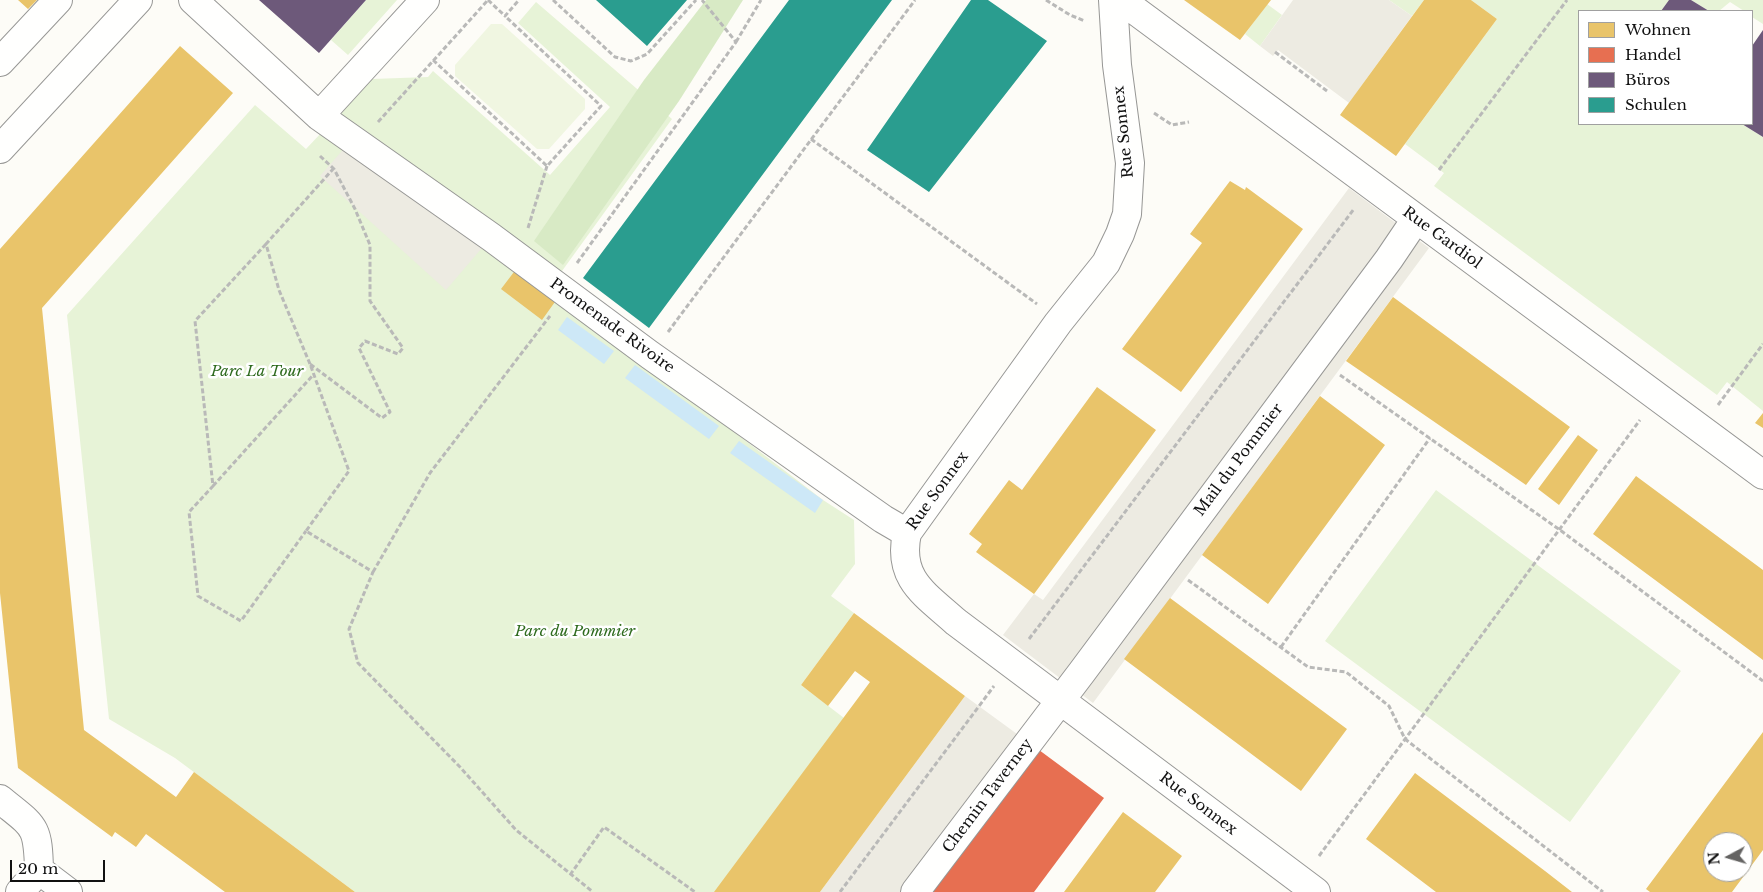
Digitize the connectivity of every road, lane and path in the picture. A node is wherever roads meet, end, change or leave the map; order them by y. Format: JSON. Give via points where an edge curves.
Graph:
{"nodes":[{"id":1,"x":58,"y":0,"type":"edge"},
{"id":2,"x":138,"y":0,"type":"edge"},
{"id":3,"x":192,"y":0,"type":"edge"},
{"id":4,"x":424,"y":0,"type":"edge"},
{"id":5,"x":488,"y":0,"type":"edge"},
{"id":6,"x":519,"y":0,"type":"edge"},
{"id":7,"x":553,"y":0,"type":"edge"},
{"id":8,"x":696,"y":0,"type":"edge"},
{"id":9,"x":702,"y":0,"type":"edge"},
{"id":10,"x":761,"y":0,"type":"edge"},
{"id":11,"x":915,"y":0,"type":"edge"},
{"id":12,"x":1046,"y":0,"type":"edge"},
{"id":13,"x":1113,"y":0,"type":"edge"},
{"id":14,"x":1121,"y":0,"type":"edge"},
{"id":15,"x":1567,"y":0,"type":"edge"},
{"id":16,"x":506,"y":16,"type":"junction"},
{"id":17,"x":1085,"y":21,"type":"dead end"},
{"id":18,"x":736,"y":42,"type":"junction"},
{"id":19,"x":1275,"y":52,"type":"dead end"},
{"id":20,"x":432,"y":60,"type":"junction"},
{"id":21,"x":0,"y":62,"type":"edge"},
{"id":22,"x":1327,"y":91,"type":"dead end"},
{"id":23,"x":1151,"y":111,"type":"dead end"},
{"id":24,"x":319,"y":116,"type":"junction"},
{"id":25,"x":1189,"y":122,"type":"dead end"},
{"id":26,"x":812,"y":139,"type":"junction"},
{"id":27,"x":359,"y":143,"type":"junction"},
{"id":28,"x":0,"y":149,"type":"edge"},
{"id":29,"x":547,"y":166,"type":"junction"},
{"id":30,"x":334,"y":169,"type":"junction"},
{"id":31,"x":1440,"y":170,"type":"dead end"},
{"id":32,"x":1371,"y":187,"type":"junction"},
{"id":33,"x":1416,"y":219,"type":"junction"},
{"id":34,"x":266,"y":244,"type":"junction"},
{"id":35,"x":519,"y":257,"type":"junction"},
{"id":36,"x":563,"y":291,"type":"junction"},
{"id":37,"x":1042,"y":308,"type":"dead end"},
{"id":38,"x":1763,"y":344,"type":"edge"},
{"id":39,"x":650,"y":355,"type":"junction"},
{"id":40,"x":1316,"y":357,"type":"junction"},
{"id":41,"x":310,"y":364,"type":"junction"},
{"id":42,"x":314,"y":374,"type":"junction"},
{"id":43,"x":1656,"y":397,"type":"junction"},
{"id":44,"x":1701,"y":430,"type":"junction"},
{"id":45,"x":1430,"y":438,"type":"junction"},
{"id":46,"x":1763,"y":475,"type":"edge"},
{"id":47,"x":213,"y":486,"type":"junction"},
{"id":48,"x":1560,"y":530,"type":"junction"},
{"id":49,"x":306,"y":531,"type":"junction"},
{"id":50,"x":907,"y":533,"type":"junction"},
{"id":51,"x":1163,"y":562,"type":"junction"},
{"id":52,"x":373,"y":572,"type":"junction"},
{"id":53,"x":1280,"y":648,"type":"junction"},
{"id":54,"x":1011,"y":663,"type":"junction"},
{"id":55,"x":1763,"y":681,"type":"edge"},
{"id":56,"x":1061,"y":701,"type":"junction"},
{"id":57,"x":1405,"y":739,"type":"junction"},
{"id":58,"x":0,"y":799,"type":"edge"},
{"id":59,"x":39,"y":870,"type":"junction"},
{"id":60,"x":570,"y":875,"type":"junction"},
{"id":61,"x":1308,"y":886,"type":"edge"},
{"id":62,"x":20,"y":892,"type":"edge"},
{"id":63,"x":68,"y":892,"type":"edge"},
{"id":64,"x":593,"y":892,"type":"edge"},
{"id":65,"x":695,"y":892,"type":"edge"},
{"id":66,"x":840,"y":892,"type":"edge"},
{"id":67,"x":915,"y":892,"type":"edge"},
{"id":68,"x":1603,"y":892,"type":"edge"}],
"edges":[{"from":1,"to":21,"type":"street"},
{"from":2,"to":28,"type":"street"},
{"from":3,"to":24,"type":"street","name":"Promenade Rivoire"},
{"from":4,"to":24,"type":"street"},
{"from":5,"to":16,"type":"path"},
{"from":5,"to":20,"type":"path"},
{"from":6,"to":16,"type":"path"},
{"from":7,"to":8,"type":"path","via":[[615,57],[631,61],[647,54]]},
{"from":9,"to":18,"type":"path"},
{"from":10,"to":18,"type":"path"},
{"from":11,"to":26,"type":"path"},
{"from":12,"to":17,"type":"path"},
{"from":13,"to":50,"type":"street","name":"Rue Sonnex","via":[[1117,65],[1130,163],[1127,214],[1120,234],[1106,263],[1058,323]]},
{"from":14,"to":32,"type":"street","name":"Rue Gardiol"},
{"from":15,"to":31,"type":"path"},
{"from":16,"to":29,"type":"path","via":[[601,106]]},
{"from":18,"to":36,"type":"path"},
{"from":19,"to":22,"type":"path"},
{"from":20,"to":27,"type":"path"},
{"from":20,"to":29,"type":"path"},
{"from":23,"to":25,"type":"path","via":[[1172,125]]},
{"from":24,"to":27,"type":"street","name":"Promenade Rivoire"},
{"from":26,"to":37,"type":"path"},
{"from":26,"to":39,"type":"path"},
{"from":27,"to":30,"type":"path"},
{"from":27,"to":35,"type":"street","name":"Promenade Rivoire"},
{"from":29,"to":35,"type":"path"},
{"from":30,"to":34,"type":"path"},
{"from":30,"to":41,"type":"path","via":[[370,245],[370,301],[402,348],[398,354],[365,341],[359,348],[390,412],[382,418]]},
{"from":32,"to":33,"type":"street","name":"Rue Gardiol"},
{"from":32,"to":54,"type":"path"},
{"from":33,"to":40,"type":"street","name":"Mail du Pommier"},
{"from":33,"to":43,"type":"street","name":"Rue Gardiol"},
{"from":34,"to":41,"type":"path","via":[[279,290]]},
{"from":34,"to":47,"type":"path","via":[[195,321]]},
{"from":35,"to":36,"type":"street","name":"Promenade Rivoire"},
{"from":36,"to":39,"type":"street","name":"Promenade Rivoire"},
{"from":36,"to":52,"type":"path","via":[[430,473]]},
{"from":38,"to":44,"type":"path"},
{"from":39,"to":50,"type":"street","name":"Promenade Rivoire","via":[[882,519]]},
{"from":40,"to":45,"type":"path"},
{"from":40,"to":51,"type":"street","name":"Mail du Pommier"},
{"from":41,"to":42,"type":"path"},
{"from":42,"to":47,"type":"path"},
{"from":42,"to":49,"type":"path","via":[[350,471]]},
{"from":43,"to":44,"type":"street","name":"Rue Gardiol"},
{"from":43,"to":48,"type":"path"},
{"from":44,"to":46,"type":"street","name":"Rue Gardiol"},
{"from":45,"to":48,"type":"path"},
{"from":45,"to":53,"type":"path"},
{"from":47,"to":49,"type":"path","via":[[189,512],[198,596],[241,622]]},
{"from":48,"to":55,"type":"path"},
{"from":48,"to":57,"type":"path"},
{"from":49,"to":52,"type":"path"},
{"from":50,"to":54,"type":"street","name":"Rue Sonnex","via":[[903,549],[909,576],[956,622]]},
{"from":51,"to":53,"type":"path"},
{"from":51,"to":56,"type":"street","name":"Mail du Pommier"},
{"from":52,"to":60,"type":"path","via":[[349,629],[358,663],[460,767],[516,830]]},
{"from":53,"to":57,"type":"path","via":[[1308,667],[1346,672],[1389,706]]},
{"from":54,"to":56,"type":"street","name":"Rue Sonnex"},
{"from":54,"to":66,"type":"path"},
{"from":56,"to":61,"type":"street","name":"Rue Sonnex"},
{"from":56,"to":67,"type":"street","name":"Chemin Taverney"},
{"from":57,"to":61,"type":"path"},
{"from":57,"to":68,"type":"path"},
{"from":58,"to":59,"type":"street","via":[[33,826]]},
{"from":59,"to":62,"type":"street"},
{"from":59,"to":63,"type":"street"},
{"from":60,"to":64,"type":"path"},
{"from":60,"to":65,"type":"path","via":[[604,827]]}]}
